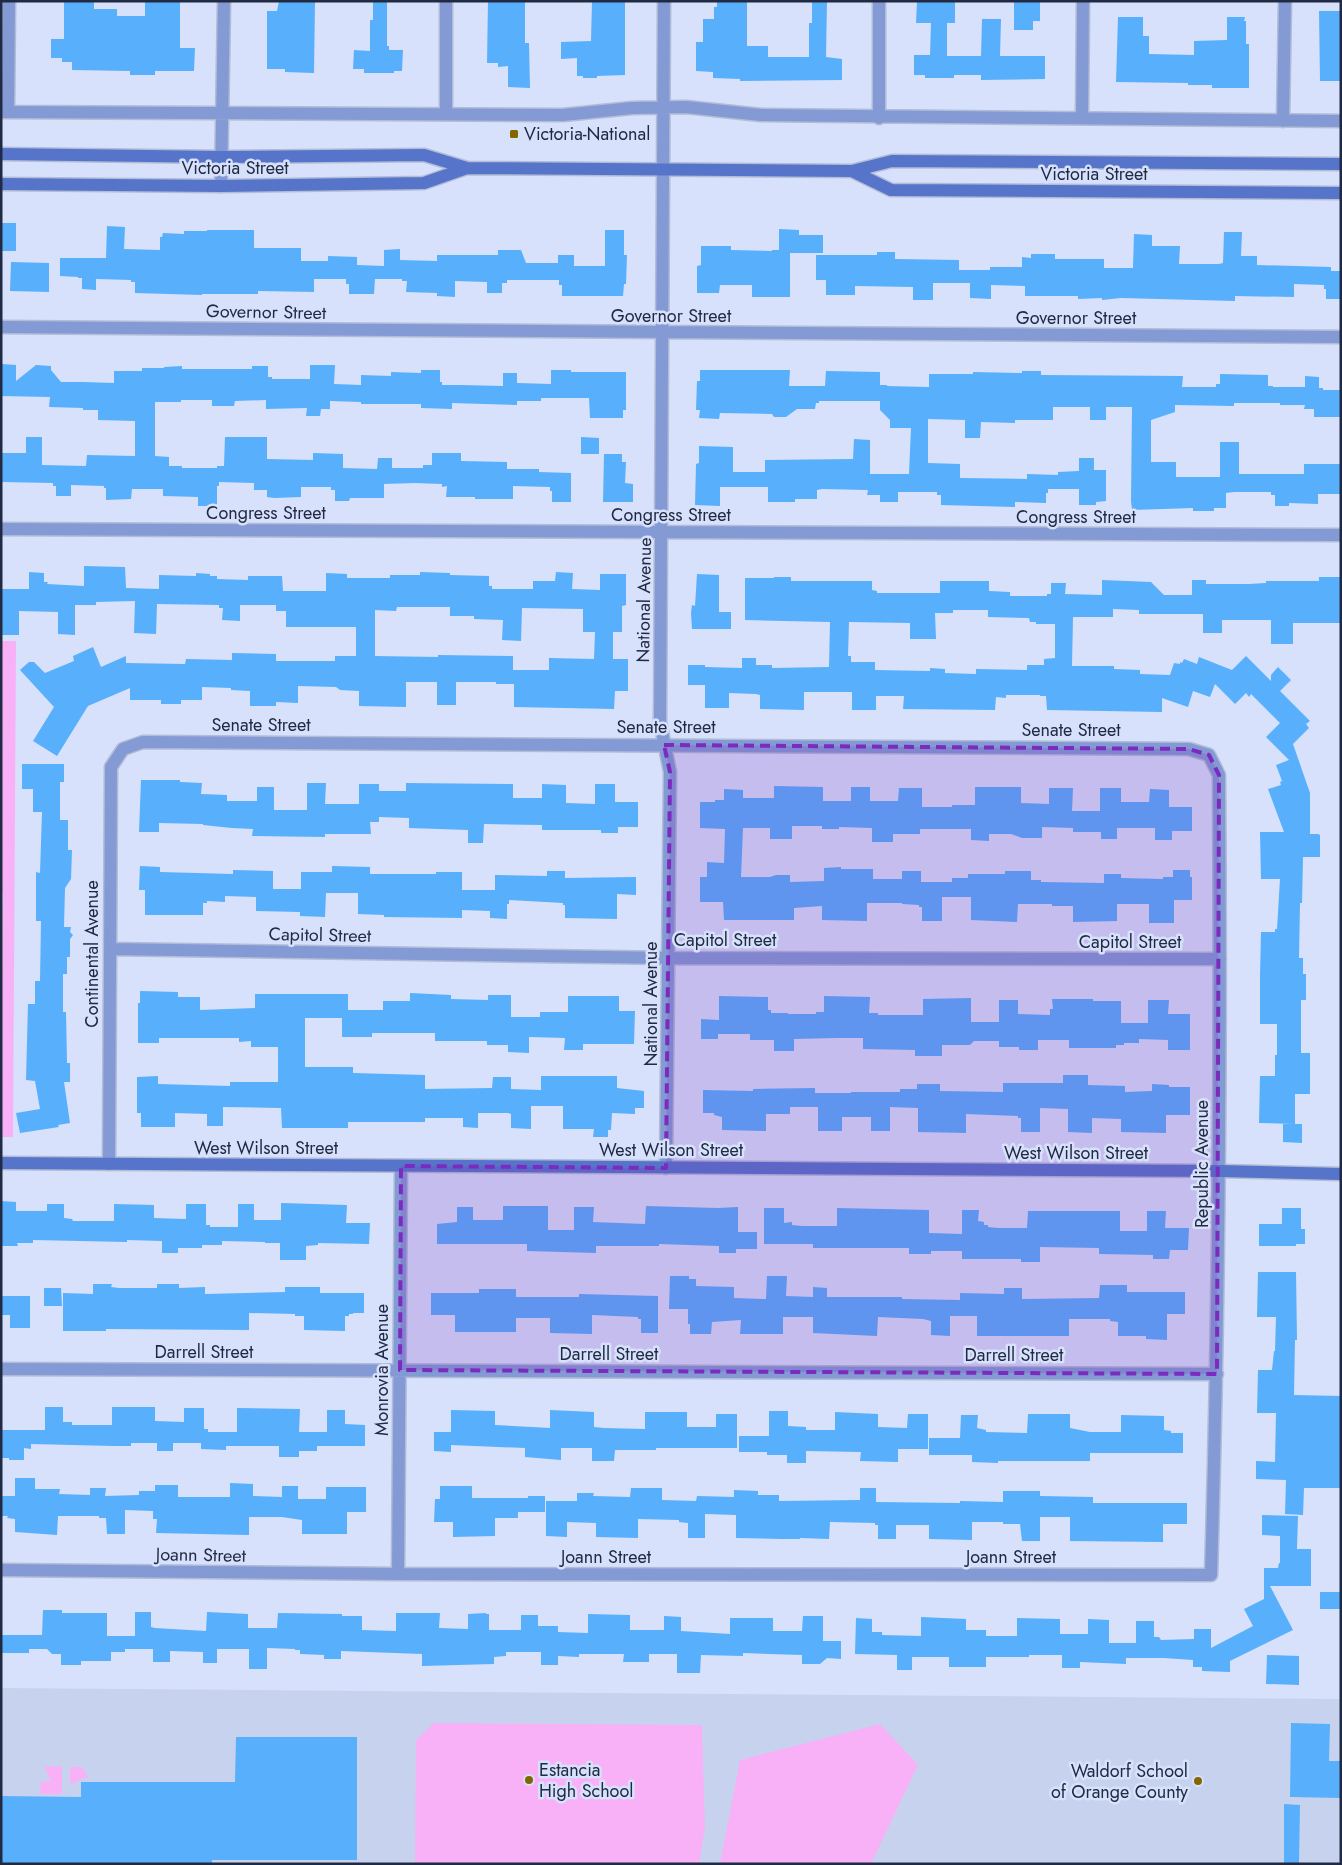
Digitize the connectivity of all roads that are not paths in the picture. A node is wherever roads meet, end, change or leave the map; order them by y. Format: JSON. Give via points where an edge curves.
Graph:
{"nodes":[{"id":1,"x":9,"y":1,"type":"edge"},
{"id":2,"x":224,"y":1,"type":"edge"},
{"id":3,"x":446,"y":1,"type":"edge"},
{"id":4,"x":664,"y":1,"type":"edge"},
{"id":5,"x":879,"y":1,"type":"edge"},
{"id":6,"x":1083,"y":1,"type":"edge"},
{"id":7,"x":1285,"y":1,"type":"edge"},
{"id":8,"x":663,"y":108,"type":"junction"},
{"id":9,"x":5,"y":112,"type":"edge"},
{"id":10,"x":223,"y":112,"type":"junction"},
{"id":11,"x":446,"y":114,"type":"junction"},
{"id":12,"x":879,"y":118,"type":"junction"},
{"id":13,"x":1082,"y":118,"type":"junction"},
{"id":14,"x":1283,"y":121,"type":"junction"},
{"id":15,"x":1341,"y":122,"type":"edge"},
{"id":16,"x":1,"y":154,"type":"edge"},
{"id":17,"x":222,"y":157,"type":"junction"},
{"id":18,"x":1341,"y":164,"type":"edge"},
{"id":19,"x":467,"y":168,"type":"junction"},
{"id":20,"x":664,"y":169,"type":"junction"},
{"id":21,"x":852,"y":171,"type":"junction"},
{"id":22,"x":1,"y":184,"type":"edge"},
{"id":23,"x":221,"y":186,"type":"junction"},
{"id":24,"x":1341,"y":193,"type":"edge"},
{"id":25,"x":1,"y":327,"type":"edge"},
{"id":26,"x":661,"y":333,"type":"junction"},
{"id":27,"x":1341,"y":337,"type":"edge"},
{"id":28,"x":1,"y":529,"type":"edge"},
{"id":29,"x":662,"y":532,"type":"junction"},
{"id":30,"x":1341,"y":535,"type":"edge"},
{"id":31,"x":664,"y":745,"type":"junction"},
{"id":32,"x":123,"y":749,"type":"joint"},
{"id":33,"x":1209,"y":755,"type":"joint"},
{"id":34,"x":110,"y":949,"type":"junction"},
{"id":35,"x":669,"y":958,"type":"junction"},
{"id":36,"x":1220,"y":959,"type":"junction"},
{"id":37,"x":1,"y":1163,"type":"edge"},
{"id":38,"x":109,"y":1164,"type":"junction"},
{"id":39,"x":400,"y":1166,"type":"junction"},
{"id":40,"x":666,"y":1168,"type":"junction"},
{"id":41,"x":1220,"y":1171,"type":"junction"},
{"id":42,"x":1341,"y":1174,"type":"edge"},
{"id":43,"x":1,"y":1369,"type":"edge"},
{"id":44,"x":400,"y":1370,"type":"junction"},
{"id":45,"x":1217,"y":1374,"type":"junction"},
{"id":46,"x":1,"y":1570,"type":"edge"},
{"id":47,"x":398,"y":1574,"type":"junction"},
{"id":48,"x":1211,"y":1575,"type":"joint"}],
"edges":[{"from":1,"to":9,"type":"street"},
{"from":2,"to":10,"type":"street"},
{"from":3,"to":11,"type":"street"},
{"from":4,"to":8,"type":"street","name":"National Avenue"},
{"from":5,"to":12,"type":"street"},
{"from":6,"to":13,"type":"street"},
{"from":7,"to":14,"type":"street"},
{"from":8,"to":11,"type":"street","via":[[563,115]]},
{"from":8,"to":12,"type":"street","via":[[761,116]]},
{"from":8,"to":20,"type":"street","name":"National Avenue"},
{"from":9,"to":10,"type":"street"},
{"from":10,"to":11,"type":"street"},
{"from":10,"to":17,"type":"street"},
{"from":12,"to":13,"type":"street"},
{"from":13,"to":14,"type":"street"},
{"from":14,"to":15,"type":"street"},
{"from":16,"to":17,"type":"main road","name":"Victoria Street"},
{"from":17,"to":19,"type":"main road","name":"Victoria Street","via":[[424,155]]},
{"from":17,"to":23,"type":"street"},
{"from":18,"to":21,"type":"main road","name":"Victoria Street","via":[[892,160]]},
{"from":19,"to":20,"type":"main road","name":"Victoria Street"},
{"from":19,"to":23,"type":"main road","name":"Victoria Street","via":[[424,183]]},
{"from":20,"to":21,"type":"main road","name":"Victoria Street"},
{"from":20,"to":26,"type":"street","name":"National Avenue"},
{"from":21,"to":24,"type":"main road","name":"Victoria Street","via":[[891,190]]},
{"from":22,"to":23,"type":"main road","name":"Victoria Street"},
{"from":25,"to":26,"type":"street","name":"Governor Street"},
{"from":26,"to":27,"type":"street","name":"Governor Street"},
{"from":26,"to":29,"type":"street","name":"National Avenue"},
{"from":28,"to":29,"type":"street","name":"Congress Street"},
{"from":29,"to":30,"type":"street","name":"Congress Street"},
{"from":29,"to":31,"type":"street","name":"National Avenue","via":[[660,722]]},
{"from":31,"to":32,"type":"street","name":"Senate Street","via":[[143,742]]},
{"from":31,"to":33,"type":"street","name":"Senate Street","via":[[1189,748]]},
{"from":31,"to":35,"type":"street","name":"National Avenue","via":[[670,772]]},
{"from":32,"to":34,"type":"street","name":"Continental Avenue","via":[[111,767]]},
{"from":33,"to":36,"type":"street","name":"Republic Avenue","via":[[1220,775]]},
{"from":34,"to":35,"type":"street","name":"Capitol Street"},
{"from":34,"to":38,"type":"street","name":"Continental Avenue"},
{"from":35,"to":36,"type":"street","name":"Capitol Street"},
{"from":35,"to":40,"type":"street","name":"National Avenue"},
{"from":36,"to":41,"type":"street","name":"Republic Avenue"},
{"from":37,"to":38,"type":"main road","name":"West Wilson Street"},
{"from":38,"to":39,"type":"main road","name":"West Wilson Street"},
{"from":39,"to":40,"type":"main road","name":"West Wilson Street"},
{"from":39,"to":44,"type":"street","name":"Monrovia Avenue"},
{"from":40,"to":41,"type":"main road","name":"West Wilson Street"},
{"from":41,"to":42,"type":"main road","name":"West Wilson Street"},
{"from":41,"to":45,"type":"street","name":"Republic Avenue"},
{"from":43,"to":44,"type":"street","name":"Darrell Street"},
{"from":44,"to":45,"type":"street","name":"Darrell Street"},
{"from":44,"to":47,"type":"street","name":"Monrovia Avenue"},
{"from":45,"to":48,"type":"street","name":"Republic Avenue"},
{"from":46,"to":47,"type":"street","name":"Joann Street"},
{"from":47,"to":48,"type":"street","name":"Joann Street"}]}
